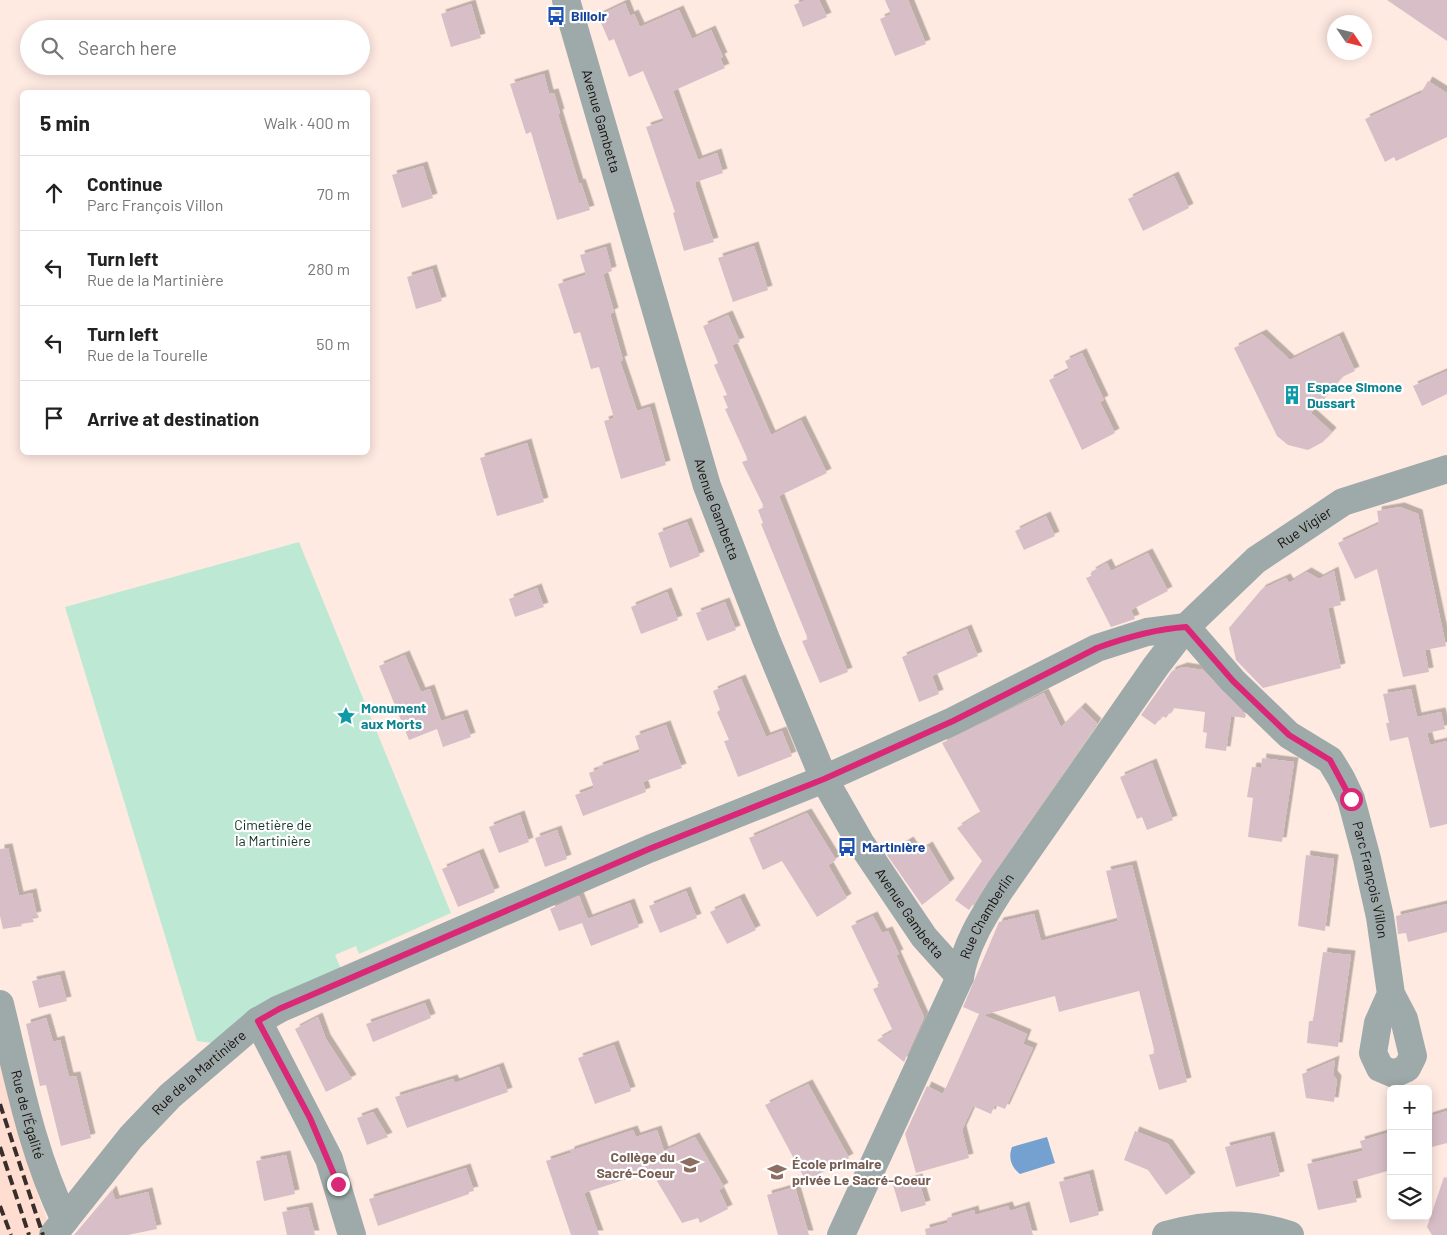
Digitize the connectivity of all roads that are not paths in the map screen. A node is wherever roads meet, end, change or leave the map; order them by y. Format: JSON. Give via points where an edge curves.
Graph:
{"nodes":[{"id":1,"x":566,"y":0,"type":"edge"},
{"id":2,"x":1447,"y":469,"type":"edge"},
{"id":3,"x":1186,"y":627,"type":"junction"},
{"id":4,"x":824,"y":779,"type":"junction"},
{"id":5,"x":960,"y":976,"type":"junction"},
{"id":6,"x":1391,"y":994,"type":"dead end"},
{"id":7,"x":0,"y":1004,"type":"edge"},
{"id":8,"x":258,"y":1021,"type":"junction"},
{"id":9,"x":59,"y":1228,"type":"edge"},
{"id":10,"x":846,"y":1233,"type":"edge"},
{"id":11,"x":352,"y":1235,"type":"edge"},
{"id":12,"x":1166,"y":1235,"type":"edge"},
{"id":13,"x":1290,"y":1235,"type":"edge"}],
"edges":[{"from":1,"to":4,"type":"street","name":"Avenue Gambetta","via":[[707,486]]},
{"from":2,"to":3,"type":"street","name":"Rue Vigier","via":[[1344,502],[1256,560]]},
{"from":3,"to":4,"type":"street","name":"Rue de la Martinière","via":[[1146,632],[1097,648],[953,721]]},
{"from":3,"to":5,"type":"street","name":"Rue Chamberlin","via":[[1000,890],[963,958]]},
{"from":3,"to":6,"type":"street","name":"Parc François Villon","via":[[1240,688],[1289,735],[1330,760],[1341,778],[1351,799],[1367,860],[1380,917]]},
{"from":4,"to":5,"type":"street","name":"Avenue Gambetta","via":[[876,869],[924,937]]},
{"from":4,"to":8,"type":"street","name":"Rue de la Martinière","via":[[649,849],[279,1009]]},
{"from":5,"to":10,"type":"street","name":"Rue Chamberlin"},
{"from":7,"to":9,"type":"street","name":"Rue de l'Égalité"},
{"from":8,"to":9,"type":"street","name":"Rue de la Martinière","via":[[170,1096],[131,1137]]},
{"from":8,"to":11,"type":"street","via":[[329,1159]]},
{"from":12,"to":13,"type":"street","via":[[1218,1225],[1246,1225]]}]}
